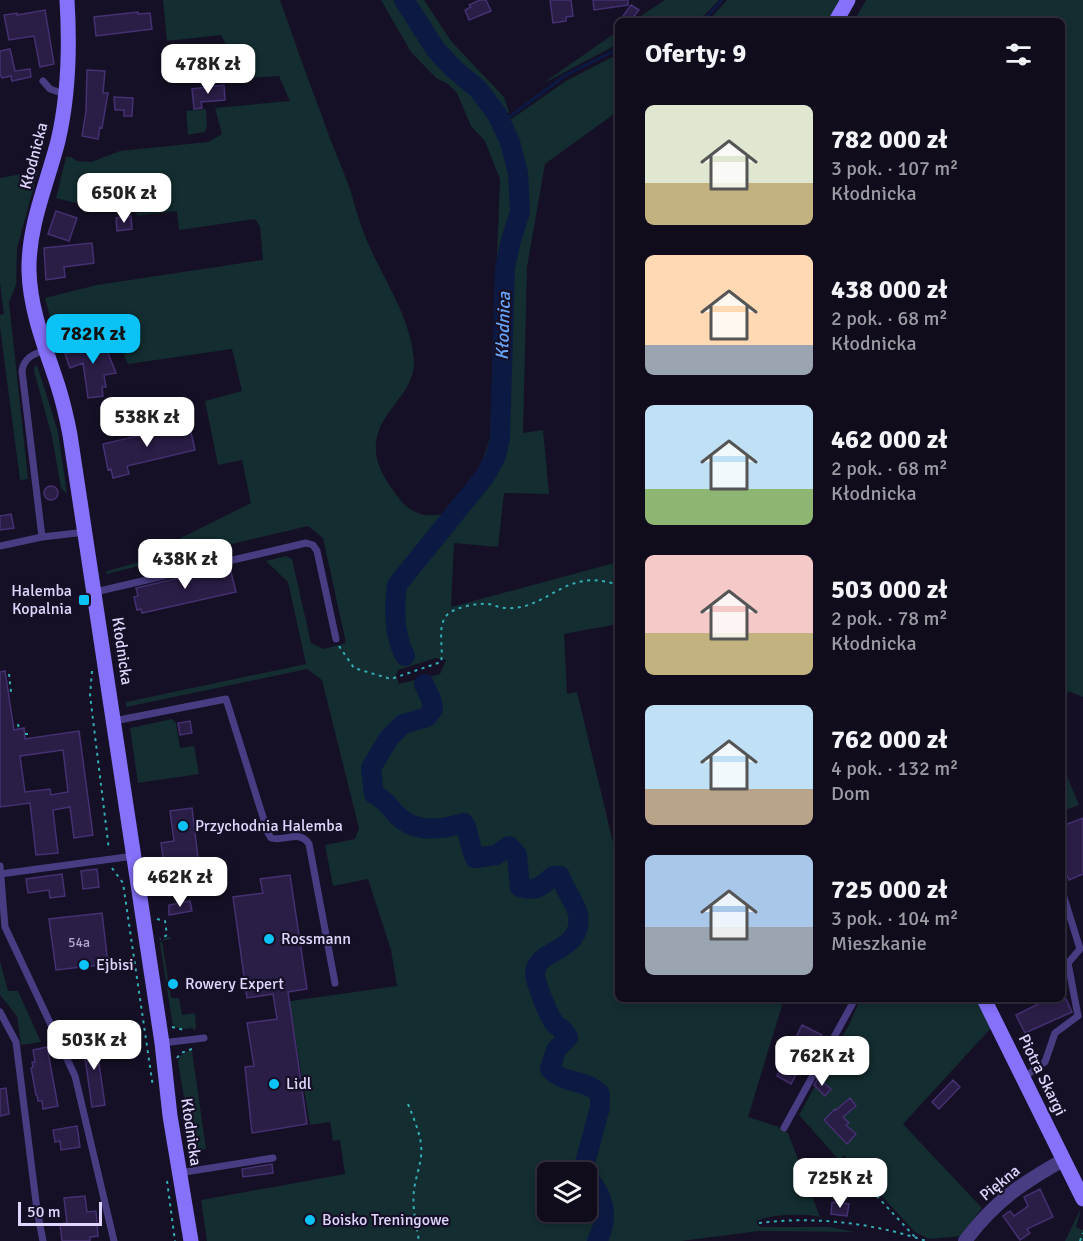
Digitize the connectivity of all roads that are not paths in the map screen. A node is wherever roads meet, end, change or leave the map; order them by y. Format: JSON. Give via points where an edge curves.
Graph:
{"nodes":[{"id":1,"x":67,"y":0,"type":"edge"},
{"id":2,"x":848,"y":0,"type":"edge"},
{"id":3,"x":838,"y":18,"type":"edge"},
{"id":4,"x":43,"y":81,"type":"dead end"},
{"id":5,"x":67,"y":94,"type":"junction"},
{"id":6,"x":46,"y":350,"type":"junction"},
{"id":7,"x":86,"y":532,"type":"junction"},
{"id":8,"x":42,"y":537,"type":"junction"},
{"id":9,"x":0,"y":546,"type":"edge"},
{"id":10,"x":95,"y":592,"type":"junction"},
{"id":11,"x":336,"y":639,"type":"road end"},
{"id":12,"x":114,"y":721,"type":"junction"},
{"id":13,"x":134,"y":856,"type":"junction"},
{"id":14,"x":0,"y":872,"type":"edge"},
{"id":15,"x":1065,"y":901,"type":"edge"},
{"id":16,"x":1065,"y":963,"type":"edge"},
{"id":17,"x":335,"y":983,"type":"dead end"},
{"id":18,"x":853,"y":1002,"type":"edge"},
{"id":19,"x":985,"y":1002,"type":"edge"},
{"id":20,"x":0,"y":1012,"type":"edge"},
{"id":21,"x":204,"y":1038,"type":"dead end"},
{"id":22,"x":162,"y":1043,"type":"junction"},
{"id":23,"x":1023,"y":1078,"type":"junction"},
{"id":24,"x":784,"y":1128,"type":"dead end"},
{"id":25,"x":273,"y":1158,"type":"dead end"},
{"id":26,"x":1064,"y":1160,"type":"junction"},
{"id":27,"x":172,"y":1173,"type":"junction"},
{"id":28,"x":1083,"y":1199,"type":"edge"},
{"id":29,"x":43,"y":1241,"type":"edge"},
{"id":30,"x":114,"y":1241,"type":"edge"},
{"id":31,"x":190,"y":1241,"type":"edge"},
{"id":32,"x":965,"y":1241,"type":"edge"}],
"edges":[{"from":1,"to":5,"type":"street","name":"Kłodnicka"},
{"from":2,"to":3,"type":"street"},
{"from":4,"to":5,"type":"lane","via":[[50,89]]},
{"from":5,"to":6,"type":"street","name":"Kłodnicka","via":[[29,257],[32,303]]},
{"from":6,"to":7,"type":"street","name":"Kłodnicka","via":[[70,435]]},
{"from":6,"to":8,"type":"lane","via":[[29,357],[22,371]]},
{"from":7,"to":8,"type":"lane"},
{"from":7,"to":10,"type":"street","name":"Kłodnicka"},
{"from":8,"to":9,"type":"lane"},
{"from":10,"to":11,"type":"lane","via":[[306,543],[317,551]]},
{"from":10,"to":12,"type":"street","name":"Kłodnicka"},
{"from":12,"to":13,"type":"street","name":"Kłodnicka"},
{"from":12,"to":17,"type":"lane","via":[[226,699],[268,833],[278,840],[304,837],[309,844]]},
{"from":13,"to":14,"type":"lane"},
{"from":13,"to":22,"type":"street","name":"Kłodnicka"},
{"from":14,"to":30,"type":"lane","via":[[5,927],[75,1076]]},
{"from":15,"to":16,"type":"lane","via":[[1080,949]]},
{"from":16,"to":23,"type":"lane","via":[[1078,1016],[1055,1034],[1045,1062]]},
{"from":18,"to":24,"type":"lane"},
{"from":19,"to":23,"type":"street","name":"Piotra Skargi"},
{"from":20,"to":29,"type":"lane","via":[[16,1041]]},
{"from":21,"to":22,"type":"lane"},
{"from":22,"to":27,"type":"street","name":"Kłodnicka"},
{"from":23,"to":26,"type":"street","name":"Piotra Skargi"},
{"from":25,"to":27,"type":"lane"},
{"from":26,"to":28,"type":"street","name":"Piotra Skargi"},
{"from":26,"to":32,"type":"street","name":"Piękna","via":[[1005,1197]]},
{"from":27,"to":31,"type":"street","name":"Kłodnicka"}]}
